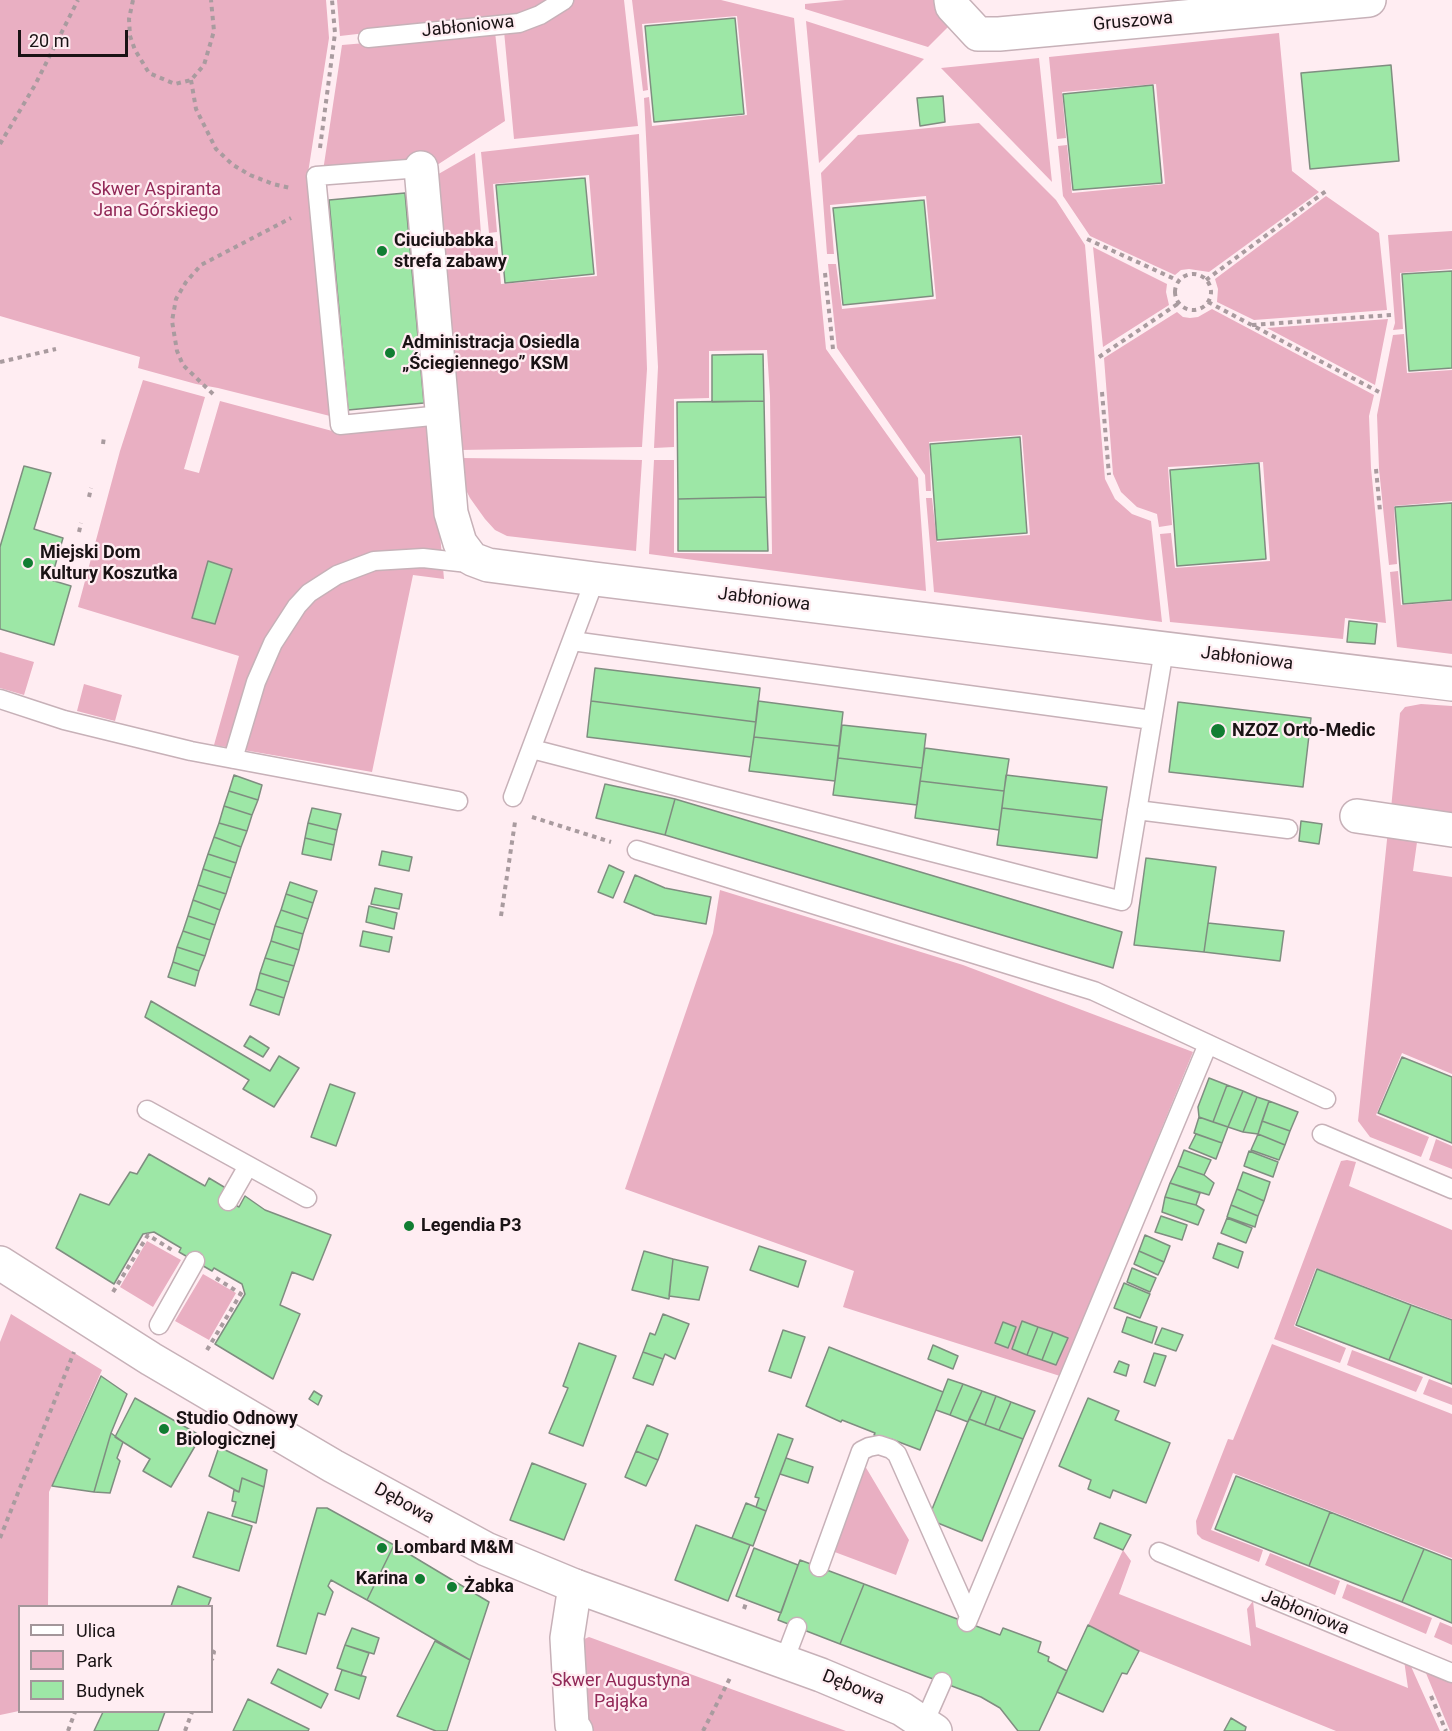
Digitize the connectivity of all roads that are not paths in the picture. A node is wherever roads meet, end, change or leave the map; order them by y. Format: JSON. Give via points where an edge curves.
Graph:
{"nodes":[{"id":1,"x":564,"y":0,"type":"edge"},
{"id":2,"x":951,"y":0,"type":"edge"},
{"id":3,"x":1369,"y":0,"type":"edge"},
{"id":4,"x":368,"y":38,"type":"dead end"},
{"id":5,"x":421,"y":168,"type":"joint"},
{"id":6,"x":442,"y":415,"type":"junction"},
{"id":7,"x":488,"y":565,"type":"junction"},
{"id":8,"x":596,"y":579,"type":"junction"},
{"id":9,"x":572,"y":641,"type":"junction"},
{"id":10,"x":1164,"y":650,"type":"junction"},
{"id":11,"x":1452,"y":684,"type":"edge"},
{"id":12,"x":0,"y":699,"type":"edge"},
{"id":13,"x":1152,"y":720,"type":"junction"},
{"id":14,"x":532,"y":749,"type":"junction"},
{"id":15,"x":233,"y":759,"type":"junction"},
{"id":16,"x":458,"y":801,"type":"dead end"},
{"id":17,"x":515,"y":805,"type":"road end"},
{"id":18,"x":1137,"y":810,"type":"junction"},
{"id":19,"x":1357,"y":816,"type":"dead end"},
{"id":20,"x":1288,"y":829,"type":"dead end"},
{"id":21,"x":1452,"y":830,"type":"edge"},
{"id":22,"x":637,"y":850,"type":"road end"},
{"id":23,"x":1208,"y":1044,"type":"junction"},
{"id":24,"x":1326,"y":1100,"type":"dead end"},
{"id":25,"x":147,"y":1110,"type":"dead end"},
{"id":26,"x":1322,"y":1134,"type":"dead end"},
{"id":27,"x":249,"y":1166,"type":"junction"},
{"id":28,"x":1452,"y":1189,"type":"edge"},
{"id":29,"x":307,"y":1198,"type":"dead end"},
{"id":30,"x":228,"y":1201,"type":"dead end"},
{"id":31,"x":195,"y":1261,"type":"dead end"},
{"id":32,"x":0,"y":1263,"type":"edge"},
{"id":33,"x":159,"y":1325,"type":"dead end"},
{"id":34,"x":1159,"y":1552,"type":"dead end"},
{"id":35,"x":819,"y":1567,"type":"dead end"},
{"id":36,"x":575,"y":1586,"type":"junction"},
{"id":37,"x":796,"y":1627,"type":"dead end"},
{"id":38,"x":784,"y":1662,"type":"junction"},
{"id":39,"x":1452,"y":1673,"type":"edge"},
{"id":40,"x":942,"y":1682,"type":"dead end"},
{"id":41,"x":929,"y":1727,"type":"edge"},
{"id":42,"x":576,"y":1731,"type":"edge"}],
"edges":[{"from":1,"to":4,"type":"lane","name":"Jabłoniowa","via":[[519,23]]},
{"from":2,"to":3,"type":"street","name":"Gruszowa","via":[[978,34],[988,34]]},
{"from":5,"to":6,"type":"street","name":"Jabłoniowa"},
{"from":5,"to":6,"type":"lane","via":[[317,190],[340,425]]},
{"from":6,"to":7,"type":"street","name":"Jabłoniowa","via":[[454,527],[472,559]]},
{"from":7,"to":8,"type":"street","name":"Jabłoniowa"},
{"from":7,"to":15,"type":"lane","via":[[423,558],[374,561],[337,575],[309,593],[273,642],[256,682]]},
{"from":8,"to":9,"type":"lane"},
{"from":8,"to":10,"type":"street","name":"Jabłoniowa"},
{"from":9,"to":13,"type":"lane"},
{"from":9,"to":14,"type":"lane"},
{"from":10,"to":11,"type":"street","name":"Jabłoniowa"},
{"from":10,"to":13,"type":"lane"},
{"from":12,"to":15,"type":"lane","via":[[64,720]]},
{"from":13,"to":18,"type":"lane"},
{"from":14,"to":17,"type":"lane"},
{"from":14,"to":18,"type":"lane","via":[[1122,901]]},
{"from":15,"to":16,"type":"lane"},
{"from":18,"to":20,"type":"lane"},
{"from":19,"to":21,"type":"street"},
{"from":22,"to":23,"type":"lane","via":[[1094,991]]},
{"from":23,"to":24,"type":"lane"},
{"from":23,"to":35,"type":"lane","via":[[968,1619],[897,1454],[879,1445],[861,1451]]},
{"from":25,"to":27,"type":"lane"},
{"from":26,"to":28,"type":"lane"},
{"from":27,"to":29,"type":"lane"},
{"from":27,"to":30,"type":"lane"},
{"from":31,"to":33,"type":"lane"},
{"from":32,"to":36,"type":"street","name":"Dębowa","via":[[151,1359],[333,1466],[486,1549]]},
{"from":34,"to":39,"type":"lane","name":"Jabłoniowa"},
{"from":36,"to":38,"type":"street","name":"Dębowa"},
{"from":36,"to":42,"type":"street","via":[[567,1638],[572,1725]]},
{"from":37,"to":38,"type":"lane"},
{"from":38,"to":41,"type":"street","name":"Dębowa","via":[[902,1709]]},
{"from":40,"to":41,"type":"lane"}]}
